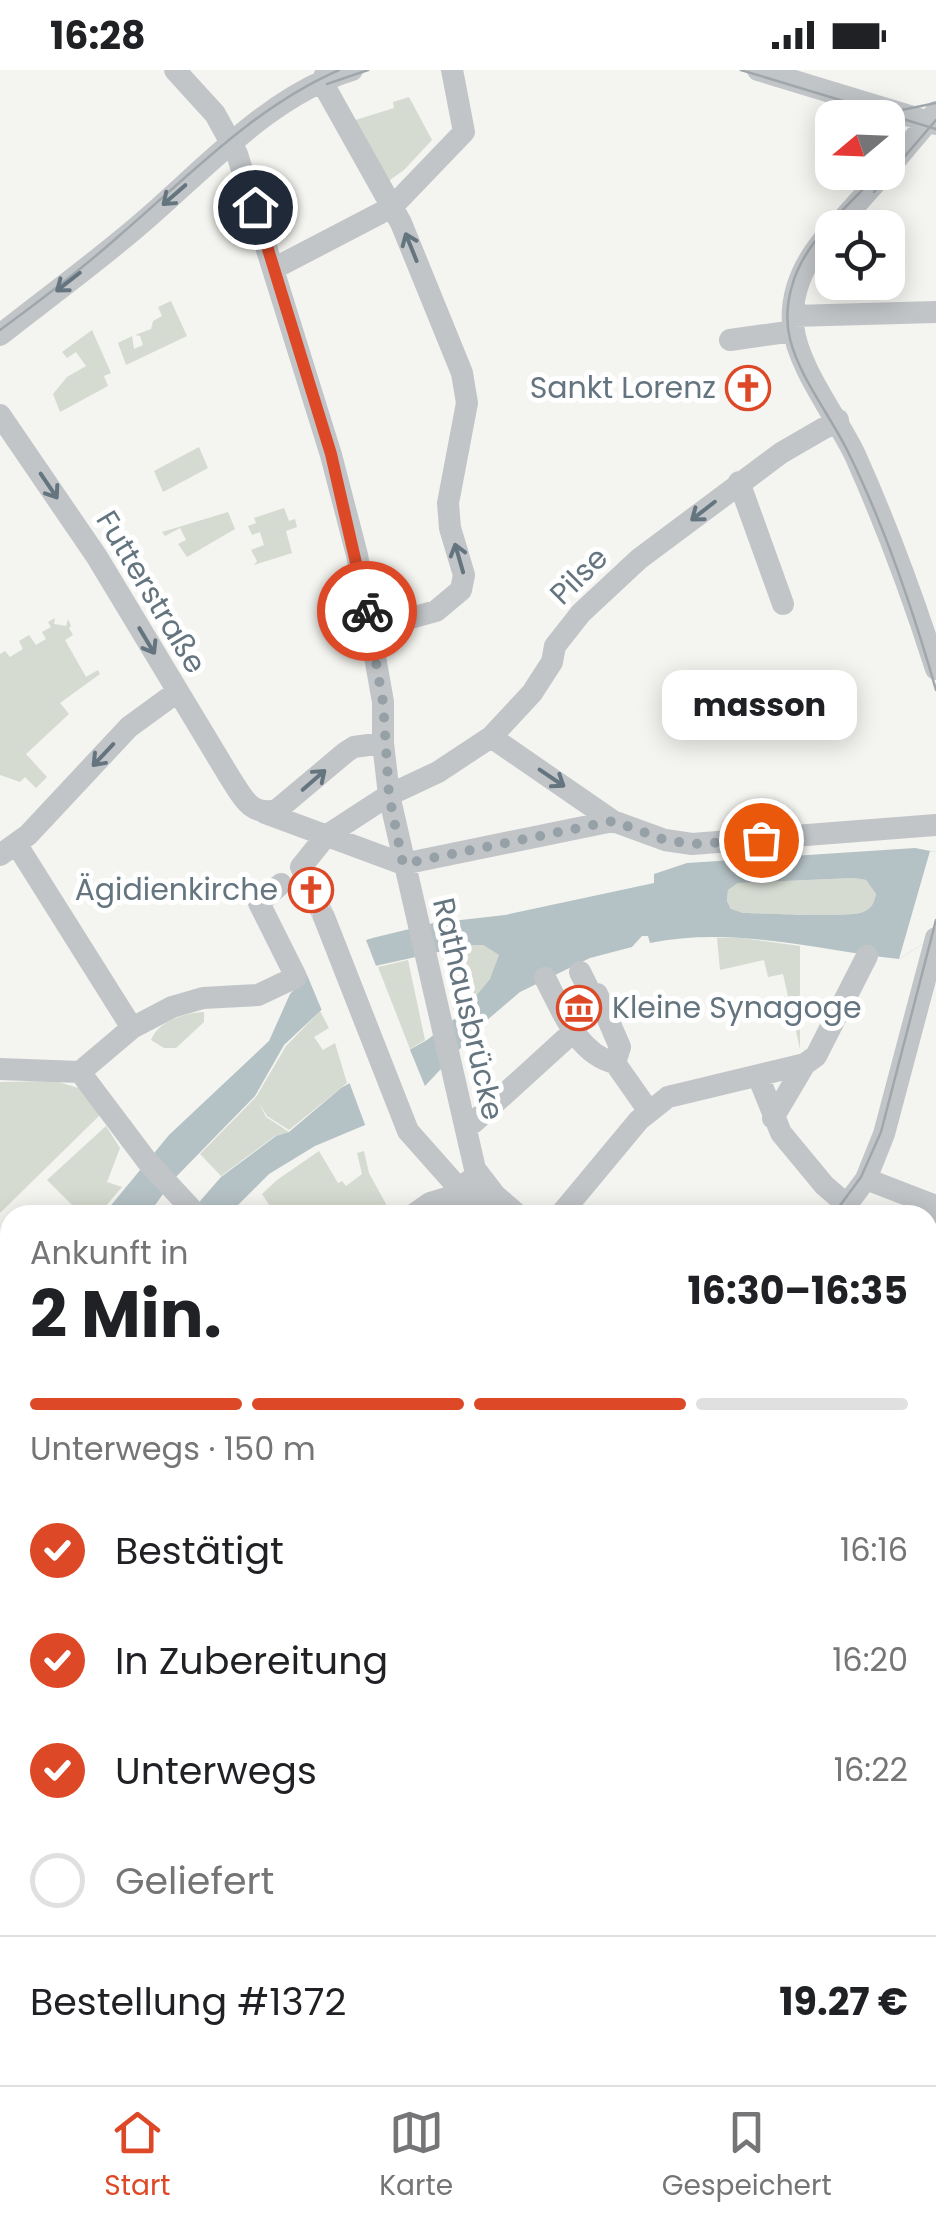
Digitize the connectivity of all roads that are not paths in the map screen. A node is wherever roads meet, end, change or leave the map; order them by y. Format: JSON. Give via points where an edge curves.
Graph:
{"nodes":[{"id":1,"x":175,"y":70,"type":"edge"},
{"id":2,"x":352,"y":70,"type":"edge"},
{"id":3,"x":452,"y":70,"type":"edge"},
{"id":4,"x":760,"y":73,"type":"edge"},
{"id":5,"x":325,"y":76,"type":"edge"},
{"id":6,"x":934,"y":119,"type":"edge"},
{"id":7,"x":232,"y":144,"type":"junction"},
{"id":8,"x":905,"y":151,"type":"edge"},
{"id":9,"x":869,"y":190,"type":"edge"},
{"id":10,"x":392,"y":207,"type":"junction"},
{"id":11,"x":851,"y":210,"type":"edge"},
{"id":12,"x":815,"y":255,"type":"edge"},
{"id":13,"x":273,"y":269,"type":"junction"},
{"id":14,"x":936,"y":312,"type":"edge"},
{"id":15,"x":794,"y":324,"type":"junction"},
{"id":16,"x":0,"y":334,"type":"edge"},
{"id":17,"x":730,"y":340,"type":"dead end"},
{"id":18,"x":0,"y":415,"type":"edge"},
{"id":19,"x":838,"y":420,"type":"junction"},
{"id":20,"x":739,"y":482,"type":"junction"},
{"id":21,"x":783,"y":604,"type":"dead end"},
{"id":22,"x":928,"y":612,"type":"edge"},
{"id":23,"x":371,"y":629,"type":"junction"},
{"id":24,"x":936,"y":669,"type":"edge"},
{"id":25,"x":177,"y":692,"type":"junction"},
{"id":26,"x":490,"y":737,"type":"junction"},
{"id":27,"x":383,"y":743,"type":"junction"},
{"id":28,"x":389,"y":795,"type":"junction"},
{"id":29,"x":256,"y":808,"type":"junction"},
{"id":30,"x":613,"y":821,"type":"junction"},
{"id":31,"x":936,"y":825,"type":"edge"},
{"id":32,"x":326,"y":836,"type":"junction"},
{"id":33,"x":8,"y":850,"type":"edge"},
{"id":34,"x":403,"y":864,"type":"junction"},
{"id":35,"x":324,"y":917,"type":"tunnel mouth"},
{"id":36,"x":936,"y":938,"type":"edge"},
{"id":37,"x":867,"y":956,"type":"dead end"},
{"id":38,"x":580,"y":972,"type":"dead end"},
{"id":39,"x":545,"y":978,"type":"dead end"},
{"id":40,"x":258,"y":995,"type":"junction"},
{"id":41,"x":284,"y":1003,"type":"dead end"},
{"id":42,"x":132,"y":1028,"type":"junction"},
{"id":43,"x":577,"y":1036,"type":"junction"},
{"id":44,"x":604,"y":1062,"type":"junction"},
{"id":45,"x":805,"y":1064,"type":"junction"},
{"id":46,"x":0,"y":1069,"type":"edge"},
{"id":47,"x":80,"y":1072,"type":"junction"},
{"id":48,"x":758,"y":1076,"type":"junction"},
{"id":49,"x":648,"y":1110,"type":"junction"},
{"id":50,"x":774,"y":1118,"type":"junction"},
{"id":51,"x":465,"y":1124,"type":"junction"},
{"id":52,"x":475,"y":1168,"type":"junction"},
{"id":53,"x":866,"y":1179,"type":"junction"},
{"id":54,"x":461,"y":1197,"type":"edge"},
{"id":55,"x":188,"y":1205,"type":"edge"},
{"id":56,"x":434,"y":1205,"type":"edge"},
{"id":57,"x":489,"y":1205,"type":"edge"},
{"id":58,"x":568,"y":1205,"type":"edge"},
{"id":59,"x":833,"y":1205,"type":"edge"},
{"id":60,"x":842,"y":1205,"type":"edge"},
{"id":61,"x":920,"y":1205,"type":"edge"}],
"edges":[{"from":1,"to":7,"type":"street","name":"Rathausbrücke"},
{"from":2,"to":5,"type":"street"},
{"from":3,"to":10,"type":"street","via":[[464,132]]},
{"from":4,"to":6,"type":"street"},
{"from":5,"to":7,"type":"street"},
{"from":5,"to":10,"type":"street"},
{"from":6,"to":8,"type":"street"},
{"from":7,"to":13,"type":"street","name":"Rathausbrücke"},
{"from":7,"to":16,"type":"street","one_way":true},
{"from":9,"to":11,"type":"street"},
{"from":10,"to":13,"type":"street"},
{"from":23,"to":10,"type":"street","one_way":true,"via":[[448,604],[464,576],[448,503],[468,403],[462,373]]},
{"from":12,"to":15,"type":"street","via":[[798,283]]},
{"from":13,"to":23,"type":"street","name":"Rathausbrücke","via":[[331,454]]},
{"from":14,"to":15,"type":"street"},
{"from":15,"to":17,"type":"street"},
{"from":15,"to":19,"type":"street"},
{"from":18,"to":25,"type":"street","name":"Futterstraße","one_way":true,"via":[[97,556]]},
{"from":19,"to":20,"type":"street","name":"Pilse"},
{"from":19,"to":22,"type":"street"},
{"from":20,"to":21,"type":"street"},
{"from":20,"to":26,"type":"street","name":"Pilse","one_way":true,"via":[[581,613],[555,646],[538,684]]},
{"from":22,"to":24,"type":"street"},
{"from":23,"to":27,"type":"street","name":"Rathausbrücke"},
{"from":25,"to":29,"type":"street","name":"Futterstraße"},
{"from":25,"to":33,"type":"street","one_way":true,"via":[[129,726]]},
{"from":26,"to":28,"type":"street","name":"Pilse"},
{"from":26,"to":30,"type":"street","one_way":true},
{"from":27,"to":28,"type":"street","name":"Rathausbrücke"},
{"from":29,"to":27,"type":"street","one_way":true,"via":[[283,806],[346,752]]},
{"from":28,"to":32,"type":"street","name":"Pilse"},
{"from":28,"to":34,"type":"street","name":"Rathausbrücke"},
{"from":29,"to":32,"type":"street"},
{"from":30,"to":31,"type":"street","via":[[692,844]]},
{"from":30,"to":34,"type":"street"},
{"from":32,"to":34,"type":"street"},
{"from":32,"to":40,"type":"street","name":"Pilse","via":[[296,875],[259,903],[296,976]]},
{"from":33,"to":42,"type":"street"},
{"from":34,"to":51,"type":"street","name":"Rathausbrücke"},
{"from":35,"to":54,"type":"street","via":[[408,1131]]},
{"from":36,"to":53,"type":"street"},
{"from":37,"to":45,"type":"street","via":[[816,1056]]},
{"from":38,"to":44,"type":"street","via":[[620,1047]]},
{"from":39,"to":43,"type":"street"},
{"from":40,"to":41,"type":"street"},
{"from":40,"to":42,"type":"street","via":[[203,998]]},
{"from":42,"to":47,"type":"street"},
{"from":43,"to":44,"type":"street"},
{"from":43,"to":51,"type":"street"},
{"from":44,"to":49,"type":"street"},
{"from":45,"to":48,"type":"street"},
{"from":45,"to":50,"type":"street"},
{"from":46,"to":47,"type":"street"},
{"from":47,"to":55,"type":"street"},
{"from":48,"to":49,"type":"street","via":[[668,1097]]},
{"from":48,"to":50,"type":"street"},
{"from":49,"to":58,"type":"street"},
{"from":50,"to":59,"type":"street"},
{"from":51,"to":52,"type":"street","name":"Rathausbrücke"},
{"from":52,"to":54,"type":"street"},
{"from":52,"to":57,"type":"street"},
{"from":53,"to":60,"type":"street"},
{"from":53,"to":61,"type":"street"},
{"from":54,"to":56,"type":"street"},
{"from":54,"to":57,"type":"street"}]}
